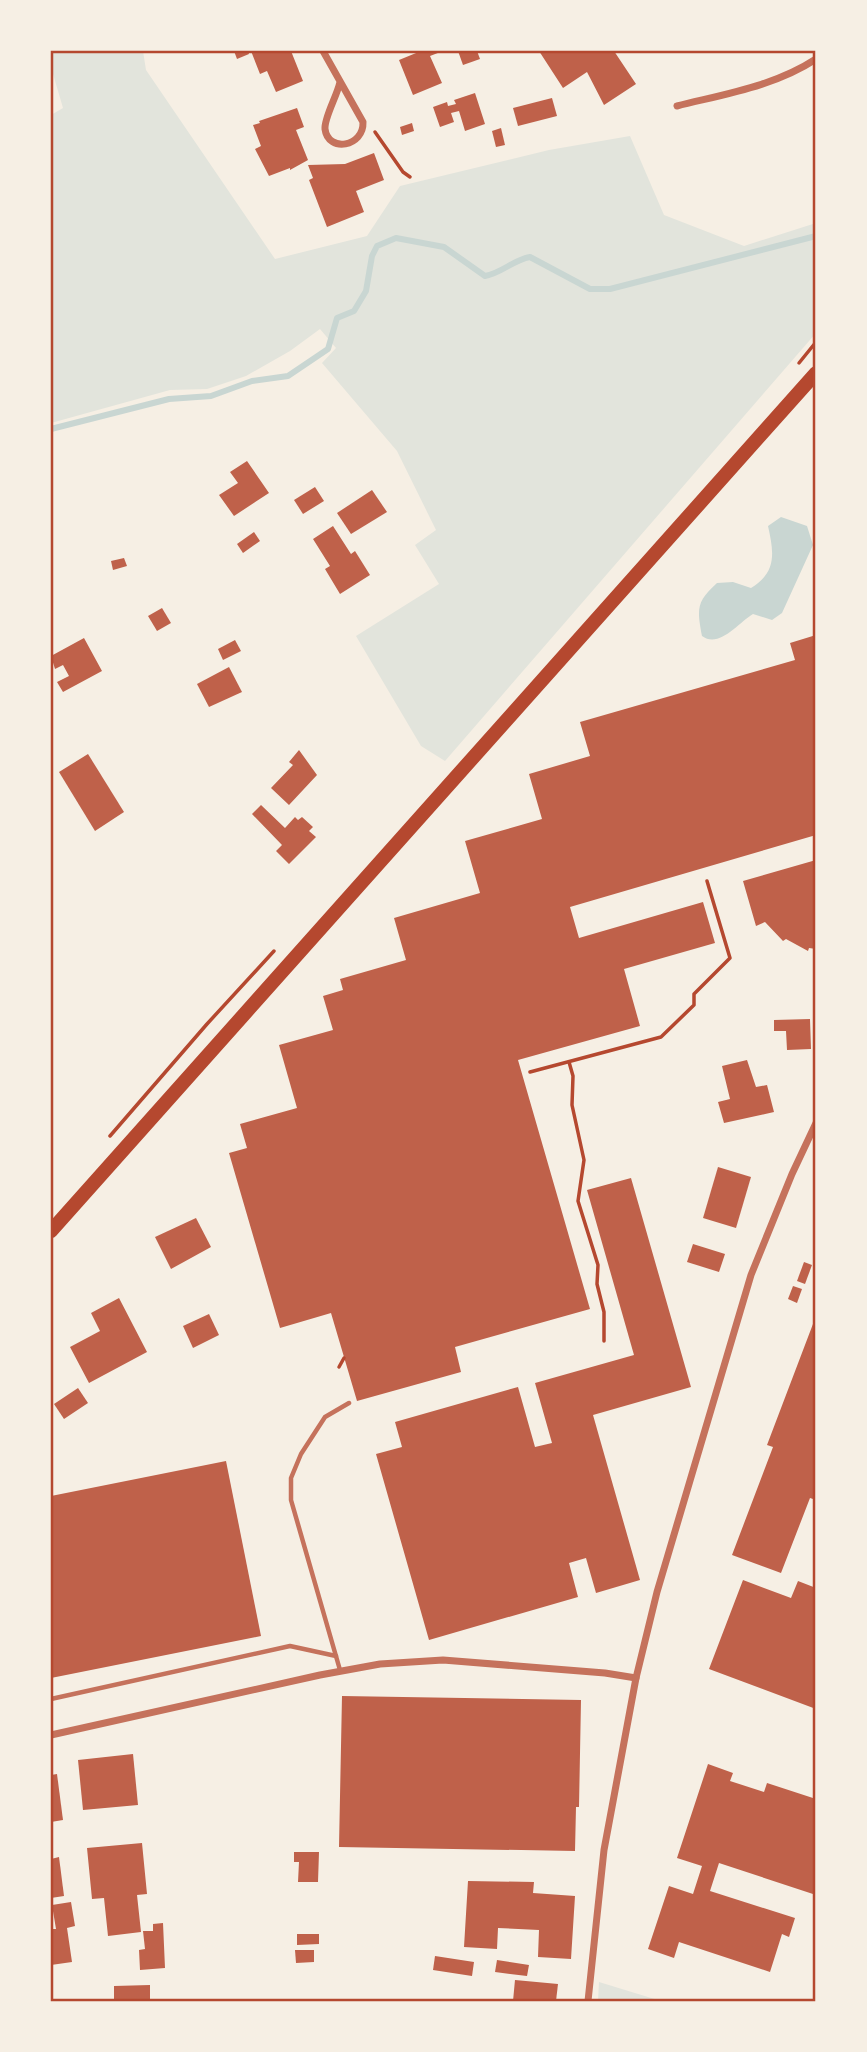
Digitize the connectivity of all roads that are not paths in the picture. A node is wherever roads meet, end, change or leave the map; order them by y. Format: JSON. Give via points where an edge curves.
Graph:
{"nodes":[{"id":1,"x":323,"y":51,"type":"edge"},
{"id":2,"x":816,"y":59,"type":"edge"},
{"id":3,"x":340,"y":82,"type":"junction"},
{"id":4,"x":677,"y":106,"type":"dead end"},
{"id":5,"x":816,"y":373,"type":"edge"},
{"id":6,"x":816,"y":1124,"type":"edge"},
{"id":7,"x":51,"y":1231,"type":"edge"},
{"id":8,"x":349,"y":1403,"type":"dead end"},
{"id":9,"x":336,"y":1656,"type":"junction"},
{"id":10,"x":341,"y":1671,"type":"junction"},
{"id":11,"x":636,"y":1678,"type":"junction"},
{"id":12,"x":51,"y":1699,"type":"edge"},
{"id":13,"x":51,"y":1735,"type":"edge"},
{"id":14,"x":588,"y":2001,"type":"edge"}],
"edges":[{"from":1,"to":3,"type":"street"},
{"from":2,"to":4,"type":"street","via":[[779,78]]},
{"from":3,"to":3,"type":"street","via":[[325,123],[325,132],[337,145],[350,143],[364,132]]},
{"from":5,"to":7,"type":"main road"},
{"from":6,"to":11,"type":"street","via":[[751,1275]]},
{"from":8,"to":9,"type":"lane","via":[[326,1417],[291,1478],[292,1500]]},
{"from":9,"to":10,"type":"lane"},
{"from":9,"to":12,"type":"lane","via":[[290,1646]]},
{"from":10,"to":11,"type":"street","via":[[443,1660]]},
{"from":10,"to":13,"type":"street"},
{"from":11,"to":14,"type":"street","via":[[604,1850]]}]}
